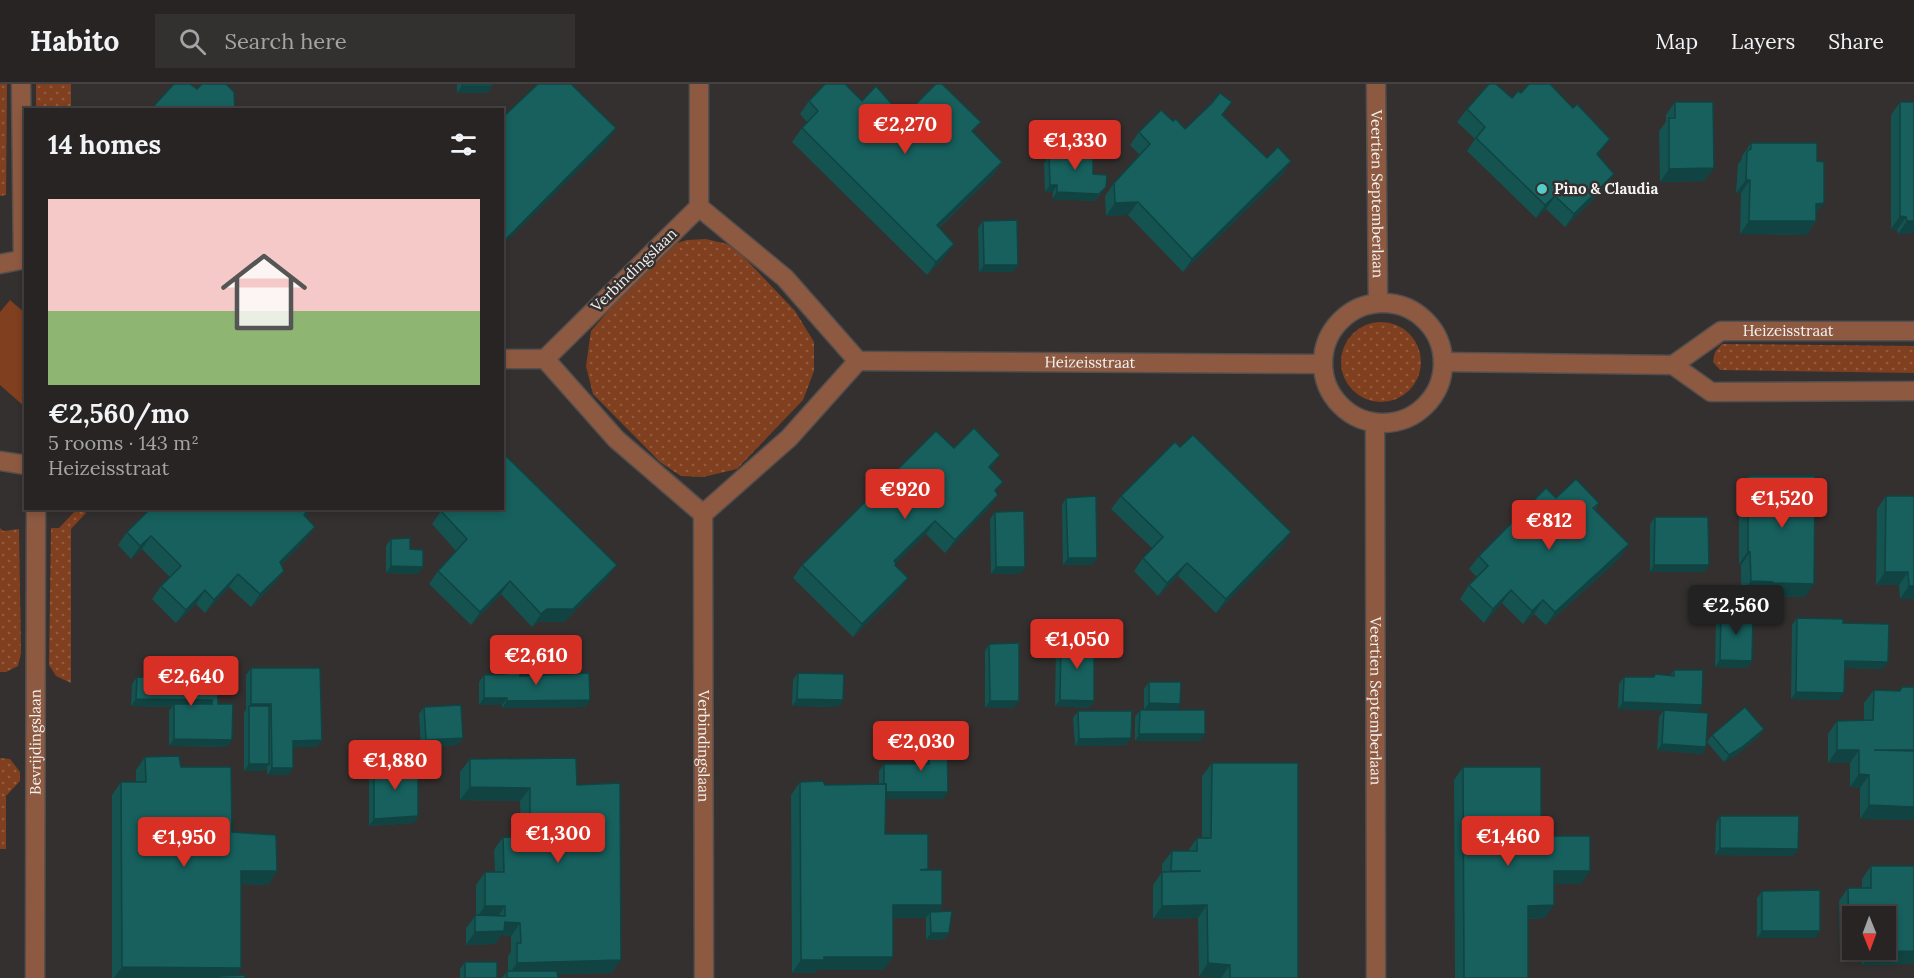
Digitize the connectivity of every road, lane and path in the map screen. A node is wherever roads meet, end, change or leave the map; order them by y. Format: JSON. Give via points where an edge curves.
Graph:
{"nodes":[{"id":1,"x":21,"y":84,"type":"edge"},
{"id":2,"x":699,"y":84,"type":"edge"},
{"id":3,"x":1376,"y":84,"type":"edge"},
{"id":4,"x":699,"y":207,"type":"junction"},
{"id":5,"x":24,"y":259,"type":"edge"},
{"id":6,"x":0,"y":264,"type":"edge"},
{"id":7,"x":1378,"y":302,"type":"junction"},
{"id":8,"x":1914,"y":331,"type":"edge"},
{"id":9,"x":504,"y":359,"type":"edge"},
{"id":10,"x":545,"y":359,"type":"junction"},
{"id":11,"x":858,"y":361,"type":"junction"},
{"id":12,"x":1443,"y":362,"type":"junction"},
{"id":13,"x":1323,"y":364,"type":"junction"},
{"id":14,"x":1673,"y":365,"type":"junction"},
{"id":15,"x":1914,"y":392,"type":"edge"},
{"id":16,"x":1375,"y":423,"type":"junction"},
{"id":17,"x":0,"y":461,"type":"edge"},
{"id":18,"x":24,"y":465,"type":"edge"},
{"id":19,"x":36,"y":510,"type":"edge"},
{"id":20,"x":703,"y":514,"type":"junction"},
{"id":21,"x":35,"y":978,"type":"edge"},
{"id":22,"x":704,"y":978,"type":"edge"},
{"id":23,"x":1376,"y":978,"type":"edge"}],
"edges":[{"from":1,"to":5,"type":"street"},
{"from":2,"to":4,"type":"street"},
{"from":3,"to":7,"type":"street","name":"Veertien Septemberlaan"},
{"from":4,"to":10,"type":"street","name":"Verbindingslaan"},
{"from":4,"to":11,"type":"street","via":[[785,278]]},
{"from":5,"to":6,"type":"street"},
{"from":7,"to":12,"type":"street","via":[[1405,307],[1422,316],[1437,334]]},
{"from":7,"to":13,"type":"street","via":[[1356,309],[1337,323],[1326,341]]},
{"from":8,"to":14,"type":"street","name":"Heizeisstraat","via":[[1721,331]]},
{"from":9,"to":10,"type":"street"},
{"from":10,"to":20,"type":"street","via":[[616,439]]},
{"from":11,"to":13,"type":"street","name":"Heizeisstraat"},
{"from":11,"to":20,"type":"street","via":[[789,438]]},
{"from":12,"to":14,"type":"street"},
{"from":12,"to":16,"type":"street","via":[[1439,387],[1429,403],[1409,418]]},
{"from":13,"to":16,"type":"street","via":[[1330,393],[1348,412]]},
{"from":14,"to":15,"type":"street","via":[[1711,392]]},
{"from":16,"to":23,"type":"street","name":"Veertien Septemberlaan"},
{"from":17,"to":18,"type":"street"},
{"from":19,"to":21,"type":"street","name":"Bevrijdingslaan"},
{"from":20,"to":22,"type":"street","name":"Verbindingslaan"}]}
